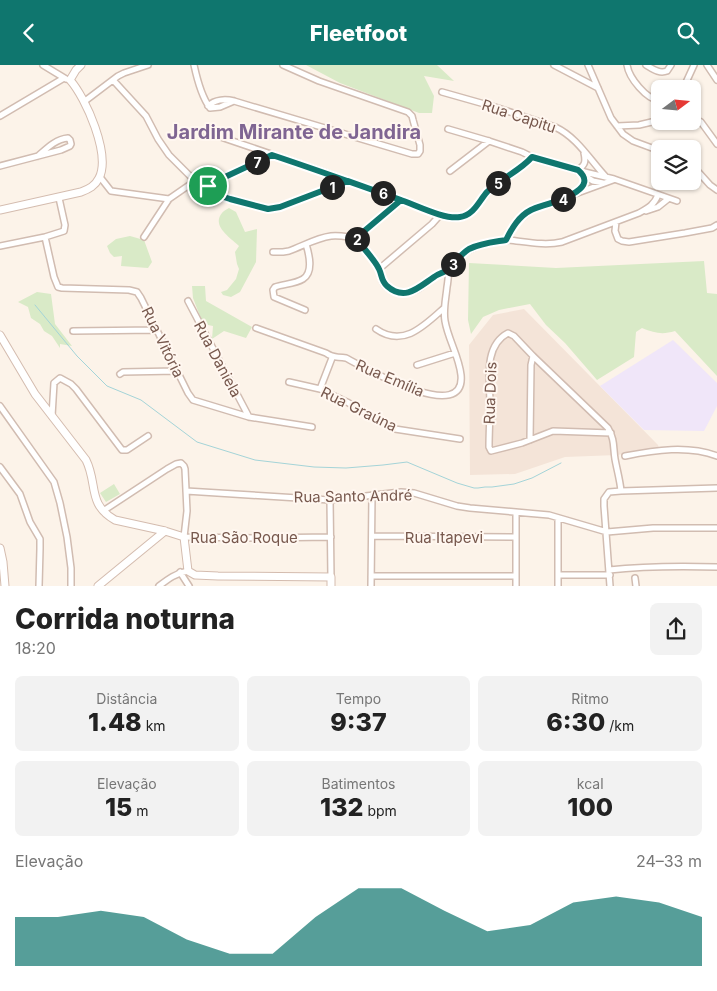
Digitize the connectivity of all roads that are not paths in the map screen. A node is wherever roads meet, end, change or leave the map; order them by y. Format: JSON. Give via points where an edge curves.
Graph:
{"nodes":[{"id":1,"x":43,"y":65,"type":"edge"},
{"id":2,"x":81,"y":65,"type":"edge"},
{"id":3,"x":148,"y":65,"type":"edge"},
{"id":4,"x":194,"y":65,"type":"edge"},
{"id":5,"x":283,"y":65,"type":"edge"},
{"id":6,"x":554,"y":65,"type":"edge"},
{"id":7,"x":588,"y":65,"type":"edge"},
{"id":8,"x":626,"y":65,"type":"edge"},
{"id":9,"x":646,"y":65,"type":"edge"},
{"id":10,"x":671,"y":65,"type":"edge"},
{"id":11,"x":694,"y":65,"type":"edge"},
{"id":12,"x":706,"y":65,"type":"edge"},
{"id":13,"x":67,"y":79,"type":"junction"},
{"id":14,"x":113,"y":80,"type":"junction"},
{"id":15,"x":687,"y":80,"type":"edge"},
{"id":16,"x":717,"y":80,"type":"edge"},
{"id":17,"x":599,"y":89,"type":"junction"},
{"id":18,"x":442,"y":92,"type":"dead end"},
{"id":19,"x":651,"y":98,"type":"edge"},
{"id":20,"x":85,"y":101,"type":"junction"},
{"id":21,"x":0,"y":116,"type":"edge"},
{"id":22,"x":651,"y":122,"type":"edge"},
{"id":23,"x":701,"y":122,"type":"edge"},
{"id":24,"x":617,"y":126,"type":"junction"},
{"id":25,"x":448,"y":129,"type":"dead end"},
{"id":26,"x":206,"y":132,"type":"dead end"},
{"id":27,"x":489,"y":141,"type":"junction"},
{"id":28,"x":717,"y":144,"type":"edge"},
{"id":29,"x":651,"y":148,"type":"edge"},
{"id":30,"x":584,"y":152,"type":"junction"},
{"id":31,"x":272,"y":155,"type":"junction"},
{"id":32,"x":38,"y":156,"type":"junction"},
{"id":33,"x":532,"y":157,"type":"junction"},
{"id":34,"x":0,"y":166,"type":"edge"},
{"id":35,"x":583,"y":167,"type":"junction"},
{"id":36,"x":578,"y":170,"type":"junction"},
{"id":37,"x":450,"y":171,"type":"dead end"},
{"id":38,"x":600,"y":171,"type":"junction"},
{"id":39,"x":583,"y":175,"type":"junction"},
{"id":40,"x":701,"y":175,"type":"edge"},
{"id":41,"x":100,"y":177,"type":"junction"},
{"id":42,"x":606,"y":180,"type":"junction"},
{"id":43,"x":195,"y":181,"type":"junction"},
{"id":44,"x":348,"y":181,"type":"junction"},
{"id":45,"x":208,"y":186,"type":"junction"},
{"id":46,"x":717,"y":191,"type":"edge"},
{"id":47,"x":658,"y":195,"type":"junction"},
{"id":48,"x":59,"y":198,"type":"junction"},
{"id":49,"x":564,"y":198,"type":"junction"},
{"id":50,"x":169,"y":199,"type":"junction"},
{"id":51,"x":668,"y":199,"type":"junction"},
{"id":52,"x":401,"y":200,"type":"junction"},
{"id":53,"x":676,"y":201,"type":"dead end"},
{"id":54,"x":0,"y":210,"type":"edge"},
{"id":55,"x":638,"y":213,"type":"junction"},
{"id":56,"x":440,"y":215,"type":"junction"},
{"id":57,"x":616,"y":222,"type":"junction"},
{"id":58,"x":717,"y":225,"type":"edge"},
{"id":59,"x":45,"y":237,"type":"junction"},
{"id":60,"x":144,"y":237,"type":"dead end"},
{"id":61,"x":356,"y":238,"type":"junction"},
{"id":62,"x":506,"y":240,"type":"junction"},
{"id":63,"x":306,"y":244,"type":"junction"},
{"id":64,"x":0,"y":246,"type":"edge"},
{"id":65,"x":273,"y":252,"type":"dead end"},
{"id":66,"x":379,"y":269,"type":"junction"},
{"id":67,"x":449,"y":270,"type":"junction"},
{"id":68,"x":188,"y":301,"type":"dead end"},
{"id":69,"x":444,"y":308,"type":"junction"},
{"id":70,"x":305,"y":310,"type":"dead end"},
{"id":71,"x":256,"y":328,"type":"dead end"},
{"id":72,"x":376,"y":329,"type":"dead end"},
{"id":73,"x":156,"y":330,"type":"junction"},
{"id":74,"x":73,"y":331,"type":"dead end"},
{"id":75,"x":0,"y":335,"type":"edge"},
{"id":76,"x":455,"y":353,"type":"junction"},
{"id":77,"x":533,"y":356,"type":"junction"},
{"id":78,"x":332,"y":357,"type":"junction"},
{"id":79,"x":417,"y":365,"type":"dead end"},
{"id":80,"x":176,"y":371,"type":"junction"},
{"id":81,"x":120,"y":374,"type":"dead end"},
{"id":82,"x":289,"y":382,"type":"dead end"},
{"id":83,"x":320,"y":389,"type":"junction"},
{"id":84,"x":0,"y":406,"type":"edge"},
{"id":85,"x":52,"y":417,"type":"junction"},
{"id":86,"x":249,"y":417,"type":"junction"},
{"id":87,"x":312,"y":427,"type":"dead end"},
{"id":88,"x":611,"y":433,"type":"junction"},
{"id":89,"x":148,"y":436,"type":"dead end"},
{"id":90,"x":460,"y":439,"type":"dead end"},
{"id":91,"x":530,"y":440,"type":"junction"},
{"id":92,"x":625,"y":456,"type":"dead end"},
{"id":93,"x":717,"y":456,"type":"edge"},
{"id":94,"x":0,"y":467,"type":"edge"},
{"id":95,"x":717,"y":488,"type":"edge"},
{"id":96,"x":186,"y":491,"type":"junction"},
{"id":97,"x":621,"y":491,"type":"junction"},
{"id":98,"x":372,"y":495,"type":"junction"},
{"id":99,"x":330,"y":499,"type":"junction"},
{"id":100,"x":103,"y":511,"type":"junction"},
{"id":101,"x":516,"y":512,"type":"junction"},
{"id":102,"x":558,"y":518,"type":"junction"},
{"id":103,"x":717,"y":528,"type":"edge"},
{"id":104,"x":165,"y":531,"type":"junction"},
{"id":105,"x":606,"y":532,"type":"junction"},
{"id":106,"x":372,"y":536,"type":"junction"},
{"id":107,"x":184,"y":537,"type":"junction"},
{"id":108,"x":331,"y":537,"type":"junction"},
{"id":109,"x":516,"y":537,"type":"junction"},
{"id":110,"x":0,"y":548,"type":"edge"},
{"id":111,"x":717,"y":567,"type":"edge"},
{"id":112,"x":184,"y":572,"type":"junction"},
{"id":113,"x":609,"y":573,"type":"junction"},
{"id":114,"x":558,"y":575,"type":"junction"},
{"id":115,"x":371,"y":576,"type":"junction"},
{"id":116,"x":516,"y":576,"type":"junction"},
{"id":117,"x":331,"y":577,"type":"junction"},
{"id":118,"x":635,"y":578,"type":"dead end"},
{"id":119,"x":5,"y":586,"type":"edge"},
{"id":120,"x":39,"y":586,"type":"edge"},
{"id":121,"x":71,"y":586,"type":"edge"},
{"id":122,"x":98,"y":586,"type":"edge"},
{"id":123,"x":159,"y":586,"type":"edge"},
{"id":124,"x":189,"y":586,"type":"edge"},
{"id":125,"x":331,"y":586,"type":"edge"},
{"id":126,"x":371,"y":586,"type":"edge"},
{"id":127,"x":516,"y":586,"type":"edge"},
{"id":128,"x":558,"y":586,"type":"edge"},
{"id":129,"x":610,"y":586,"type":"edge"},
{"id":130,"x":636,"y":586,"type":"edge"}],
"edges":[{"from":1,"to":13,"type":"street"},
{"from":2,"to":13,"type":"street"},
{"from":3,"to":14,"type":"street"},
{"from":4,"to":5,"type":"street","via":[[208,106],[220,100],[234,101],[412,154],[420,151],[412,116],[408,112]]},
{"from":6,"to":17,"type":"street"},
{"from":7,"to":17,"type":"street"},
{"from":8,"to":19,"type":"street","via":[[644,93]]},
{"from":9,"to":10,"type":"street","via":[[664,72]]},
{"from":11,"to":15,"type":"street"},
{"from":12,"to":16,"type":"street"},
{"from":13,"to":20,"type":"street"},
{"from":13,"to":21,"type":"street"},
{"from":14,"to":20,"type":"street"},
{"from":14,"to":43,"type":"street","via":[[146,116],[169,155]]},
{"from":17,"to":24,"type":"street"},
{"from":18,"to":30,"type":"street","name":"Rua Capitu","via":[[556,127],[569,135]]},
{"from":20,"to":41,"type":"street","via":[[99,142]]},
{"from":22,"to":24,"type":"street"},
{"from":23,"to":28,"type":"street"},
{"from":24,"to":29,"type":"street","via":[[633,141]]},
{"from":25,"to":27,"type":"street"},
{"from":26,"to":31,"type":"street"},
{"from":27,"to":33,"type":"street"},
{"from":27,"to":37,"type":"street"},
{"from":30,"to":35,"type":"street","via":[[586,161]]},
{"from":30,"to":38,"type":"street","name":"Rua Capitu"},
{"from":31,"to":44,"type":"street"},
{"from":31,"to":45,"type":"street"},
{"from":32,"to":32,"type":"street","via":[[60,139],[70,140],[71,145],[67,148]]},
{"from":32,"to":34,"type":"street"},
{"from":33,"to":36,"type":"street"},
{"from":33,"to":56,"type":"street","via":[[487,192],[470,213],[455,218]]},
{"from":35,"to":36,"type":"street"},
{"from":35,"to":38,"type":"street"},
{"from":36,"to":39,"type":"street"},
{"from":36,"to":42,"type":"street"},
{"from":38,"to":42,"type":"street","name":"Rua Capitu"},
{"from":39,"to":42,"type":"street","via":[[593,181]]},
{"from":39,"to":49,"type":"street","via":[[582,187]]},
{"from":40,"to":46,"type":"street"},
{"from":41,"to":48,"type":"street","via":[[90,189]]},
{"from":41,"to":50,"type":"street","via":[[111,191]]},
{"from":42,"to":47,"type":"street","via":[[614,179]]},
{"from":42,"to":49,"type":"street"},
{"from":43,"to":45,"type":"street"},
{"from":43,"to":50,"type":"street"},
{"from":44,"to":45,"type":"street","via":[[274,209],[221,196]]},
{"from":44,"to":52,"type":"street"},
{"from":47,"to":51,"type":"street"},
{"from":47,"to":55,"type":"street","via":[[650,207]]},
{"from":48,"to":54,"type":"street"},
{"from":48,"to":59,"type":"street","via":[[65,229]]},
{"from":49,"to":62,"type":"street","via":[[531,210],[516,223]]},
{"from":50,"to":60,"type":"street"},
{"from":51,"to":53,"type":"street"},
{"from":51,"to":55,"type":"street","via":[[658,207]]},
{"from":52,"to":56,"type":"street"},
{"from":52,"to":61,"type":"street"},
{"from":55,"to":57,"type":"street"},
{"from":56,"to":66,"type":"street"},
{"from":57,"to":58,"type":"street","via":[[618,239],[628,242]]},
{"from":57,"to":62,"type":"street","via":[[555,243]]},
{"from":59,"to":64,"type":"street"},
{"from":59,"to":73,"type":"street","name":"Rua Vitória","via":[[58,287],[133,290],[141,298]]},
{"from":61,"to":63,"type":"street","via":[[331,236]]},
{"from":61,"to":66,"type":"street"},
{"from":62,"to":67,"type":"street","via":[[469,250]]},
{"from":63,"to":65,"type":"street"},
{"from":63,"to":70,"type":"street","via":[[307,275],[273,290],[274,297]]},
{"from":66,"to":67,"type":"street","via":[[384,284],[406,293]]},
{"from":67,"to":69,"type":"street","name":"Rua Emília"},
{"from":68,"to":86,"type":"street","name":"Rua Daniela"},
{"from":69,"to":72,"type":"street","via":[[422,328],[409,334],[390,336]]},
{"from":69,"to":76,"type":"street","name":"Rua Emília","via":[[444,319]]},
{"from":71,"to":78,"type":"street","name":"Rua Emília"},
{"from":73,"to":74,"type":"street"},
{"from":73,"to":80,"type":"street","name":"Rua Vitória"},
{"from":75,"to":85,"type":"street","via":[[34,395]]},
{"from":76,"to":78,"type":"street","name":"Rua Emília","via":[[461,374],[460,387],[443,396],[396,383],[346,358]]},
{"from":76,"to":79,"type":"street"},
{"from":77,"to":88,"type":"street"},
{"from":77,"to":91,"type":"street"},
{"from":77,"to":91,"type":"street","name":"Rua Dois","via":[[514,336],[506,333],[493,349],[490,362],[491,451]]},
{"from":78,"to":83,"type":"street"},
{"from":80,"to":81,"type":"street"},
{"from":80,"to":86,"type":"street","name":"Rua Vitória","via":[[193,400]]},
{"from":82,"to":83,"type":"street","name":"Rua Graúna"},
{"from":83,"to":90,"type":"street","name":"Rua Graúna","via":[[395,429]]},
{"from":84,"to":121,"type":"street","via":[[54,482],[68,544]]},
{"from":85,"to":89,"type":"street","via":[[54,383],[60,378],[76,389],[120,449],[127,450]]},
{"from":85,"to":100,"type":"street","via":[[86,461],[94,495]]},
{"from":86,"to":87,"type":"street","name":"Rua Vitória"},
{"from":88,"to":91,"type":"street","via":[[565,430]]},
{"from":88,"to":97,"type":"street"},
{"from":92,"to":93,"type":"street","via":[[676,449]]},
{"from":94,"to":120,"type":"street","via":[[20,494],[40,539]]},
{"from":95,"to":97,"type":"street"},
{"from":96,"to":99,"type":"street","name":"Rua Santo André"},
{"from":96,"to":100,"type":"street","via":[[185,469],[178,463]]},
{"from":96,"to":107,"type":"street"},
{"from":97,"to":105,"type":"street","via":[[609,492],[604,499]]},
{"from":98,"to":99,"type":"street","name":"Rua Santo André"},
{"from":98,"to":101,"type":"street","name":"Rua Santo André","via":[[414,493],[470,508]]},
{"from":98,"to":106,"type":"street"},
{"from":99,"to":108,"type":"street"},
{"from":100,"to":104,"type":"street","name":"Rua São Roque","via":[[115,520]]},
{"from":101,"to":102,"type":"street","name":"Rua Santo André"},
{"from":101,"to":109,"type":"street"},
{"from":102,"to":105,"type":"street","name":"Rua Santo André"},
{"from":102,"to":114,"type":"street"},
{"from":103,"to":105,"type":"street"},
{"from":104,"to":107,"type":"street","name":"Rua São Roque"},
{"from":104,"to":122,"type":"street"},
{"from":105,"to":113,"type":"street"},
{"from":106,"to":109,"type":"street","name":"Rua Itapevi"},
{"from":106,"to":115,"type":"street"},
{"from":107,"to":108,"type":"street","name":"Rua São Roque"},
{"from":107,"to":112,"type":"street"},
{"from":108,"to":117,"type":"street"},
{"from":109,"to":116,"type":"street"},
{"from":110,"to":119,"type":"street"},
{"from":111,"to":113,"type":"street","via":[[639,567]]},
{"from":112,"to":117,"type":"street","via":[[218,576]]},
{"from":112,"to":123,"type":"street"},
{"from":112,"to":124,"type":"street"},
{"from":113,"to":114,"type":"street"},
{"from":113,"to":129,"type":"street"},
{"from":114,"to":128,"type":"street"},
{"from":115,"to":116,"type":"street"},
{"from":115,"to":126,"type":"street"},
{"from":116,"to":127,"type":"street"},
{"from":117,"to":125,"type":"street"},
{"from":118,"to":130,"type":"street"}]}
